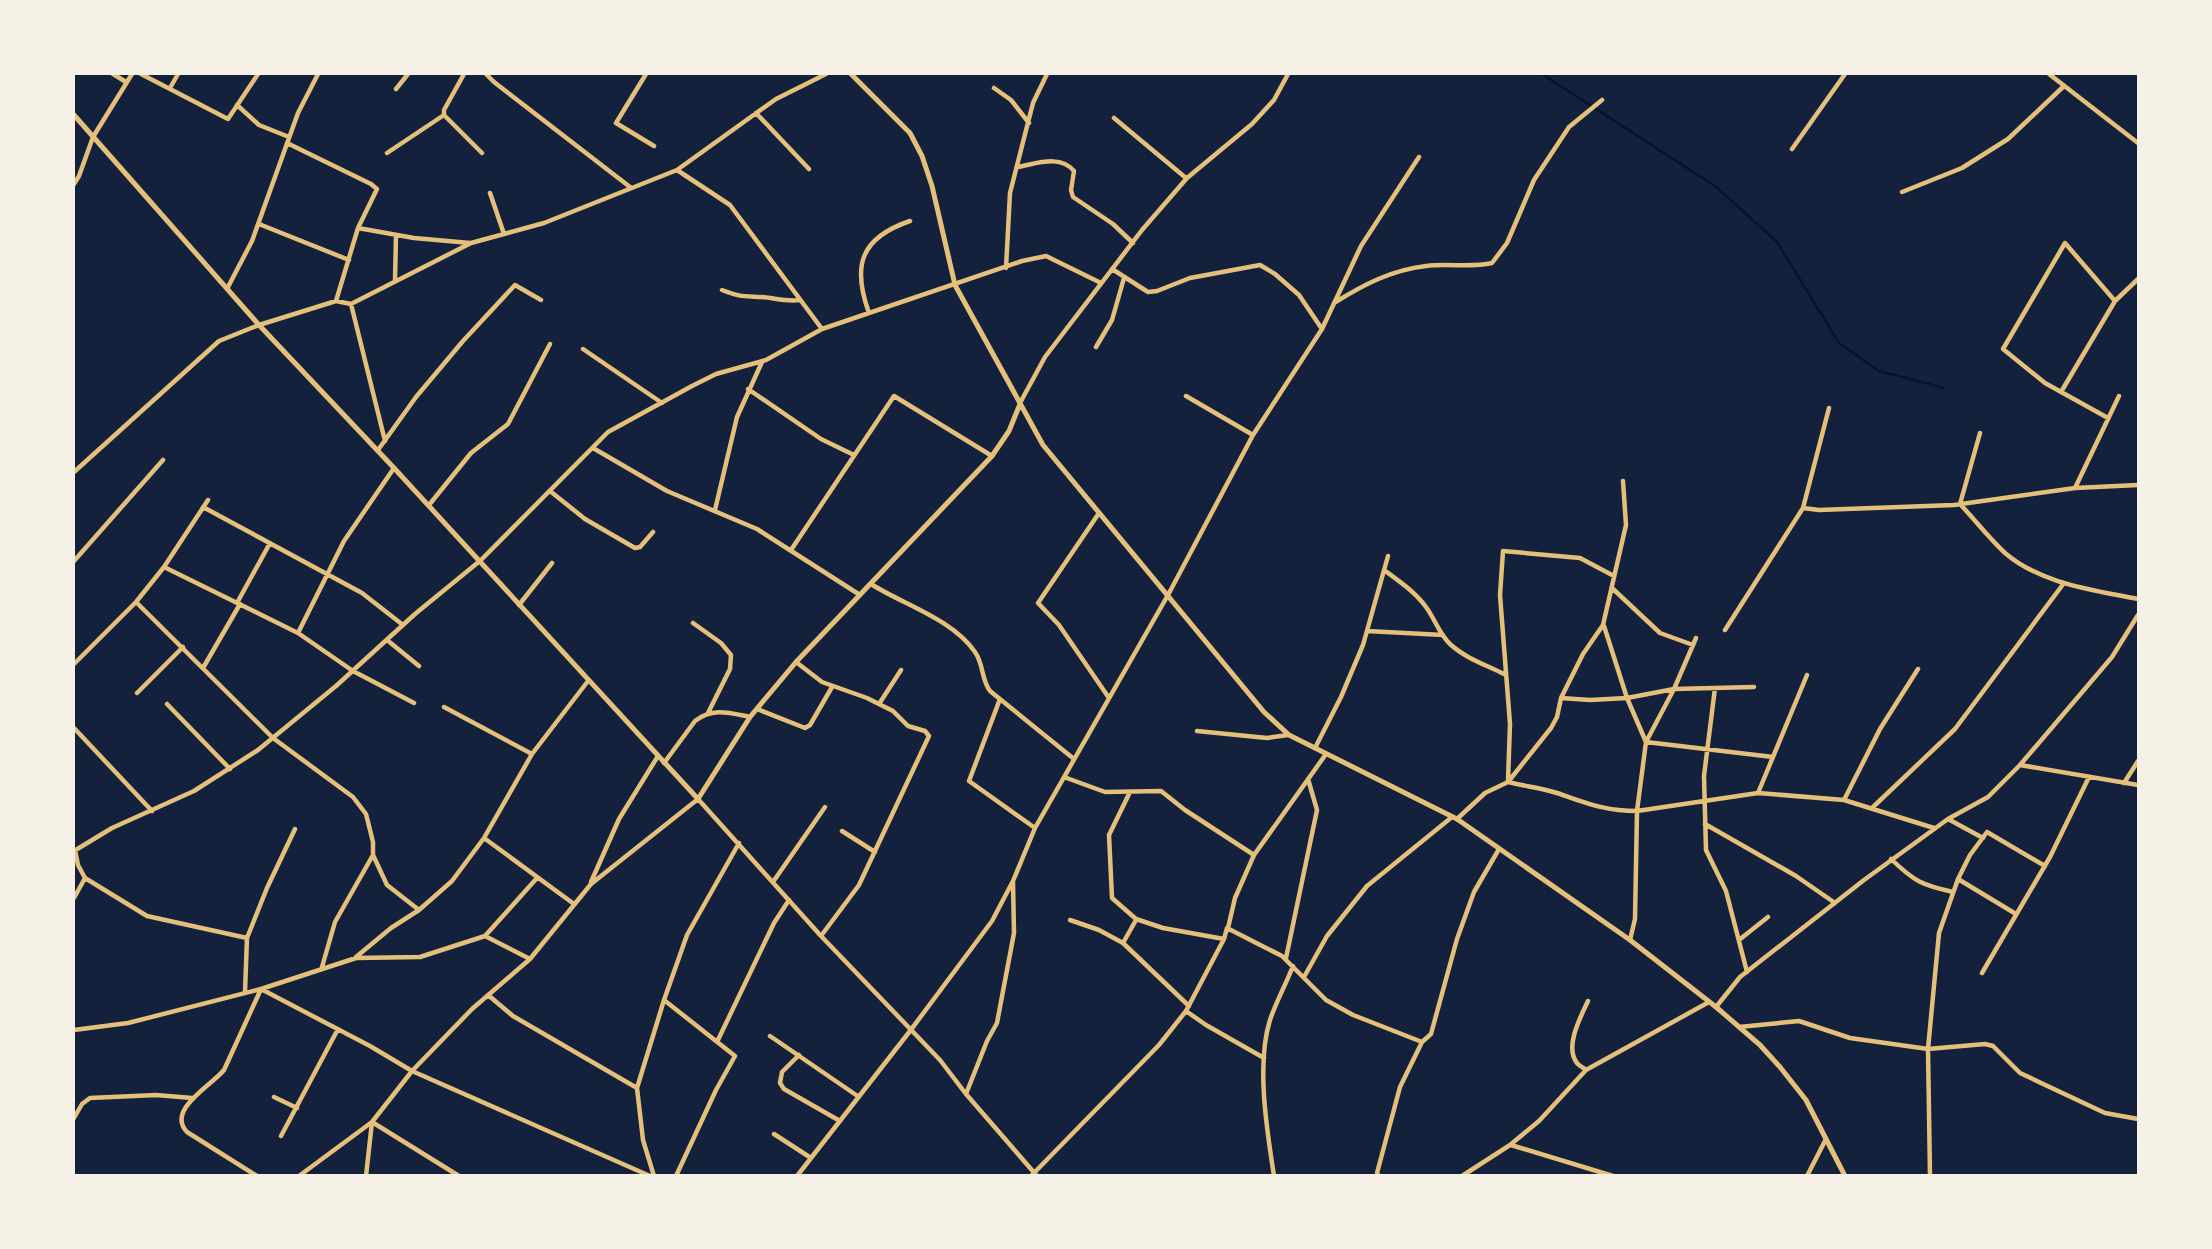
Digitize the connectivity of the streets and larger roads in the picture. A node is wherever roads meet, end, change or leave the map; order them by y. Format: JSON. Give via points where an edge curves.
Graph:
{"nodes":[{"id":1,"x":113,"y":74,"type":"edge"},
{"id":2,"x":132,"y":74,"type":"edge"},
{"id":3,"x":141,"y":74,"type":"edge"},
{"id":4,"x":178,"y":74,"type":"edge"},
{"id":5,"x":258,"y":74,"type":"edge"},
{"id":6,"x":318,"y":74,"type":"edge"},
{"id":7,"x":408,"y":74,"type":"edge"},
{"id":8,"x":464,"y":74,"type":"edge"},
{"id":9,"x":486,"y":74,"type":"edge"},
{"id":10,"x":646,"y":74,"type":"edge"},
{"id":11,"x":825,"y":74,"type":"edge"},
{"id":12,"x":851,"y":74,"type":"edge"},
{"id":13,"x":1047,"y":74,"type":"edge"},
{"id":14,"x":1288,"y":74,"type":"edge"},
{"id":15,"x":1845,"y":74,"type":"edge"},
{"id":16,"x":2049,"y":74,"type":"edge"},
{"id":17,"x":127,"y":82,"type":"junction"},
{"id":18,"x":2064,"y":86,"type":"junction"},
{"id":19,"x":170,"y":88,"type":"junction"},
{"id":20,"x":994,"y":88,"type":"dead end"},
{"id":21,"x":396,"y":89,"type":"dead end"},
{"id":22,"x":1602,"y":100,"type":"dead end"},
{"id":23,"x":237,"y":105,"type":"junction"},
{"id":24,"x":756,"y":113,"type":"junction"},
{"id":25,"x":74,"y":115,"type":"edge"},
{"id":26,"x":443,"y":115,"type":"junction"},
{"id":27,"x":1114,"y":118,"type":"dead end"},
{"id":28,"x":1029,"y":123,"type":"junction"},
{"id":29,"x":289,"y":136,"type":"junction"},
{"id":30,"x":93,"y":137,"type":"junction"},
{"id":31,"x":287,"y":143,"type":"junction"},
{"id":32,"x":2138,"y":143,"type":"edge"},
{"id":33,"x":654,"y":146,"type":"dead end"},
{"id":34,"x":1792,"y":149,"type":"dead end"},
{"id":35,"x":387,"y":153,"type":"dead end"},
{"id":36,"x":482,"y":153,"type":"dead end"},
{"id":37,"x":1419,"y":157,"type":"dead end"},
{"id":38,"x":1017,"y":167,"type":"junction"},
{"id":39,"x":809,"y":169,"type":"dead end"},
{"id":40,"x":677,"y":170,"type":"junction"},
{"id":41,"x":1186,"y":178,"type":"junction"},
{"id":42,"x":74,"y":184,"type":"edge"},
{"id":43,"x":631,"y":188,"type":"junction"},
{"id":44,"x":1902,"y":192,"type":"dead end"},
{"id":45,"x":491,"y":193,"type":"dead end"},
{"id":46,"x":910,"y":222,"type":"dead end"},
{"id":47,"x":258,"y":224,"type":"junction"},
{"id":48,"x":358,"y":228,"type":"junction"},
{"id":49,"x":504,"y":234,"type":"junction"},
{"id":50,"x":396,"y":235,"type":"junction"},
{"id":51,"x":471,"y":243,"type":"junction"},
{"id":52,"x":1133,"y":243,"type":"junction"},
{"id":53,"x":349,"y":260,"type":"junction"},
{"id":54,"x":1006,"y":268,"type":"junction"},
{"id":55,"x":1112,"y":269,"type":"junction"},
{"id":56,"x":1125,"y":278,"type":"junction"},
{"id":57,"x":2138,"y":279,"type":"edge"},
{"id":58,"x":395,"y":280,"type":"junction"},
{"id":59,"x":1101,"y":284,"type":"junction"},
{"id":60,"x":955,"y":285,"type":"junction"},
{"id":61,"x":228,"y":287,"type":"junction"},
{"id":62,"x":722,"y":290,"type":"dead end"},
{"id":63,"x":541,"y":300,"type":"dead end"},
{"id":64,"x":800,"y":300,"type":"junction"},
{"id":65,"x":336,"y":301,"type":"junction"},
{"id":66,"x":2115,"y":301,"type":"junction"},
{"id":67,"x":1333,"y":303,"type":"junction"},
{"id":68,"x":351,"y":304,"type":"junction"},
{"id":69,"x":869,"y":313,"type":"junction"},
{"id":70,"x":259,"y":325,"type":"junction"},
{"id":71,"x":822,"y":329,"type":"junction"},
{"id":72,"x":1322,"y":329,"type":"junction"},
{"id":73,"x":550,"y":344,"type":"dead end"},
{"id":74,"x":1096,"y":347,"type":"dead end"},
{"id":75,"x":583,"y":349,"type":"dead end"},
{"id":76,"x":763,"y":360,"type":"junction"},
{"id":77,"x":748,"y":389,"type":"junction"},
{"id":78,"x":2061,"y":392,"type":"junction"},
{"id":79,"x":1186,"y":396,"type":"dead end"},
{"id":80,"x":2119,"y":396,"type":"dead end"},
{"id":81,"x":662,"y":403,"type":"junction"},
{"id":82,"x":1020,"y":404,"type":"junction"},
{"id":83,"x":1829,"y":408,"type":"dead end"},
{"id":84,"x":2108,"y":418,"type":"junction"},
{"id":85,"x":1980,"y":433,"type":"dead end"},
{"id":86,"x":1253,"y":435,"type":"junction"},
{"id":87,"x":385,"y":441,"type":"junction"},
{"id":88,"x":593,"y":448,"type":"junction"},
{"id":89,"x":378,"y":450,"type":"junction"},
{"id":90,"x":854,"y":455,"type":"junction"},
{"id":91,"x":992,"y":456,"type":"junction"},
{"id":92,"x":163,"y":460,"type":"dead end"},
{"id":93,"x":394,"y":468,"type":"junction"},
{"id":94,"x":74,"y":472,"type":"edge"},
{"id":95,"x":1623,"y":481,"type":"dead end"},
{"id":96,"x":2138,"y":485,"type":"edge"},
{"id":97,"x":2076,"y":488,"type":"junction"},
{"id":98,"x":550,"y":491,"type":"junction"},
{"id":99,"x":208,"y":500,"type":"dead end"},
{"id":100,"x":1960,"y":504,"type":"junction"},
{"id":101,"x":429,"y":505,"type":"junction"},
{"id":102,"x":203,"y":507,"type":"junction"},
{"id":103,"x":1803,"y":508,"type":"junction"},
{"id":104,"x":715,"y":510,"type":"junction"},
{"id":105,"x":1100,"y":513,"type":"junction"},
{"id":106,"x":653,"y":532,"type":"dead end"},
{"id":107,"x":270,"y":543,"type":"junction"},
{"id":108,"x":791,"y":550,"type":"junction"},
{"id":109,"x":1388,"y":556,"type":"dead end"},
{"id":110,"x":74,"y":561,"type":"edge"},
{"id":111,"x":480,"y":561,"type":"junction"},
{"id":112,"x":552,"y":564,"type":"dead end"},
{"id":113,"x":164,"y":567,"type":"junction"},
{"id":114,"x":1384,"y":569,"type":"junction"},
{"id":115,"x":329,"y":575,"type":"junction"},
{"id":116,"x":1614,"y":576,"type":"junction"},
{"id":117,"x":2064,"y":583,"type":"junction"},
{"id":118,"x":872,"y":584,"type":"junction"},
{"id":119,"x":1612,"y":587,"type":"junction"},
{"id":120,"x":1168,"y":595,"type":"junction"},
{"id":121,"x":861,"y":596,"type":"junction"},
{"id":122,"x":2138,"y":600,"type":"edge"},
{"id":123,"x":136,"y":601,"type":"junction"},
{"id":124,"x":238,"y":604,"type":"junction"},
{"id":125,"x":519,"y":605,"type":"junction"},
{"id":126,"x":2138,"y":615,"type":"edge"},
{"id":127,"x":693,"y":624,"type":"dead end"},
{"id":128,"x":403,"y":625,"type":"junction"},
{"id":129,"x":1603,"y":625,"type":"junction"},
{"id":130,"x":1725,"y":630,"type":"dead end"},
{"id":131,"x":1367,"y":631,"type":"junction"},
{"id":132,"x":298,"y":633,"type":"junction"},
{"id":133,"x":1443,"y":635,"type":"junction"},
{"id":134,"x":1696,"y":639,"type":"dead end"},
{"id":135,"x":387,"y":640,"type":"junction"},
{"id":136,"x":1693,"y":645,"type":"junction"},
{"id":137,"x":183,"y":648,"type":"junction"},
{"id":138,"x":796,"y":662,"type":"junction"},
{"id":139,"x":74,"y":664,"type":"edge"},
{"id":140,"x":419,"y":666,"type":"dead end"},
{"id":141,"x":203,"y":668,"type":"junction"},
{"id":142,"x":901,"y":670,"type":"dead end"},
{"id":143,"x":1918,"y":670,"type":"dead end"},
{"id":144,"x":354,"y":671,"type":"junction"},
{"id":145,"x":1505,"y":674,"type":"junction"},
{"id":146,"x":1807,"y":676,"type":"dead end"},
{"id":147,"x":588,"y":681,"type":"junction"},
{"id":148,"x":832,"y":687,"type":"junction"},
{"id":149,"x":1754,"y":687,"type":"dead end"},
{"id":150,"x":1715,"y":688,"type":"junction"},
{"id":151,"x":1674,"y":689,"type":"junction"},
{"id":152,"x":138,"y":693,"type":"dead end"},
{"id":153,"x":1109,"y":698,"type":"junction"},
{"id":154,"x":1561,"y":698,"type":"junction"},
{"id":155,"x":1627,"y":698,"type":"junction"},
{"id":156,"x":1000,"y":699,"type":"junction"},
{"id":157,"x":414,"y":703,"type":"dead end"},
{"id":158,"x":167,"y":704,"type":"dead end"},
{"id":159,"x":878,"y":704,"type":"junction"},
{"id":160,"x":444,"y":707,"type":"dead end"},
{"id":161,"x":757,"y":709,"type":"junction"},
{"id":162,"x":708,"y":713,"type":"junction"},
{"id":163,"x":750,"y":718,"type":"junction"},
{"id":164,"x":74,"y":728,"type":"edge"},
{"id":165,"x":1197,"y":731,"type":"dead end"},
{"id":166,"x":1289,"y":734,"type":"junction"},
{"id":167,"x":273,"y":738,"type":"junction"},
{"id":168,"x":1646,"y":742,"type":"junction"},
{"id":169,"x":1315,"y":748,"type":"junction"},
{"id":170,"x":1707,"y":749,"type":"junction"},
{"id":171,"x":532,"y":754,"type":"junction"},
{"id":172,"x":1326,"y":754,"type":"junction"},
{"id":173,"x":658,"y":756,"type":"junction"},
{"id":174,"x":1773,"y":757,"type":"junction"},
{"id":175,"x":1074,"y":759,"type":"junction"},
{"id":176,"x":2138,"y":761,"type":"edge"},
{"id":177,"x":664,"y":763,"type":"junction"},
{"id":178,"x":2020,"y":765,"type":"junction"},
{"id":179,"x":230,"y":769,"type":"junction"},
{"id":180,"x":2089,"y":776,"type":"junction"},
{"id":181,"x":1064,"y":777,"type":"junction"},
{"id":182,"x":1308,"y":779,"type":"junction"},
{"id":183,"x":1508,"y":782,"type":"junction"},
{"id":184,"x":2124,"y":783,"type":"junction"},
{"id":185,"x":2138,"y":785,"type":"edge"},
{"id":186,"x":1130,"y":792,"type":"junction"},
{"id":187,"x":1758,"y":793,"type":"junction"},
{"id":188,"x":698,"y":800,"type":"junction"},
{"id":189,"x":1844,"y":800,"type":"junction"},
{"id":190,"x":1704,"y":801,"type":"junction"},
{"id":191,"x":825,"y":807,"type":"dead end"},
{"id":192,"x":1871,"y":809,"type":"junction"},
{"id":193,"x":152,"y":811,"type":"junction"},
{"id":194,"x":1637,"y":811,"type":"junction"},
{"id":195,"x":1454,"y":818,"type":"junction"},
{"id":196,"x":1948,"y":819,"type":"junction"},
{"id":197,"x":1705,"y":824,"type":"junction"},
{"id":198,"x":1035,"y":828,"type":"junction"},
{"id":199,"x":1934,"y":828,"type":"junction"},
{"id":200,"x":295,"y":829,"type":"dead end"},
{"id":201,"x":842,"y":831,"type":"dead end"},
{"id":202,"x":484,"y":838,"type":"junction"},
{"id":203,"x":1983,"y":838,"type":"junction"},
{"id":204,"x":739,"y":843,"type":"junction"},
{"id":205,"x":1499,"y":849,"type":"junction"},
{"id":206,"x":74,"y":851,"type":"edge"},
{"id":207,"x":874,"y":852,"type":"junction"},
{"id":208,"x":373,"y":855,"type":"junction"},
{"id":209,"x":1254,"y":855,"type":"junction"},
{"id":210,"x":1891,"y":859,"type":"junction"},
{"id":211,"x":2045,"y":866,"type":"junction"},
{"id":212,"x":85,"y":878,"type":"junction"},
{"id":213,"x":537,"y":878,"type":"junction"},
{"id":214,"x":1958,"y":878,"type":"junction"},
{"id":215,"x":1013,"y":881,"type":"junction"},
{"id":216,"x":773,"y":882,"type":"junction"},
{"id":217,"x":591,"y":884,"type":"junction"},
{"id":218,"x":1953,"y":892,"type":"junction"},
{"id":219,"x":74,"y":898,"type":"edge"},
{"id":220,"x":789,"y":900,"type":"junction"},
{"id":221,"x":1835,"y":903,"type":"junction"},
{"id":222,"x":575,"y":904,"type":"junction"},
{"id":223,"x":419,"y":910,"type":"junction"},
{"id":224,"x":2016,"y":914,"type":"junction"},
{"id":225,"x":1768,"y":917,"type":"dead end"},
{"id":226,"x":1136,"y":919,"type":"junction"},
{"id":227,"x":1070,"y":920,"type":"dead end"},
{"id":228,"x":1227,"y":928,"type":"junction"},
{"id":229,"x":485,"y":936,"type":"junction"},
{"id":230,"x":821,"y":936,"type":"junction"},
{"id":231,"x":247,"y":938,"type":"junction"},
{"id":232,"x":1224,"y":939,"type":"junction"},
{"id":233,"x":1630,"y":940,"type":"junction"},
{"id":234,"x":1739,"y":940,"type":"junction"},
{"id":235,"x":1123,"y":943,"type":"junction"},
{"id":236,"x":356,"y":958,"type":"junction"},
{"id":237,"x":530,"y":959,"type":"junction"},
{"id":238,"x":1286,"y":959,"type":"junction"},
{"id":239,"x":1293,"y":966,"type":"junction"},
{"id":240,"x":322,"y":968,"type":"junction"},
{"id":241,"x":1747,"y":972,"type":"junction"},
{"id":242,"x":1982,"y":972,"type":"dead end"},
{"id":243,"x":1304,"y":977,"type":"junction"},
{"id":244,"x":261,"y":989,"type":"junction"},
{"id":245,"x":245,"y":992,"type":"junction"},
{"id":246,"x":488,"y":995,"type":"junction"},
{"id":247,"x":664,"y":999,"type":"junction"},
{"id":248,"x":1588,"y":1002,"type":"dead end"},
{"id":249,"x":1709,"y":1002,"type":"junction"},
{"id":250,"x":1716,"y":1007,"type":"junction"},
{"id":251,"x":1187,"y":1009,"type":"junction"},
{"id":252,"x":1739,"y":1027,"type":"junction"},
{"id":253,"x":338,"y":1029,"type":"junction"},
{"id":254,"x":74,"y":1030,"type":"edge"},
{"id":255,"x":910,"y":1031,"type":"junction"},
{"id":256,"x":770,"y":1036,"type":"dead end"},
{"id":257,"x":718,"y":1042,"type":"junction"},
{"id":258,"x":1422,"y":1042,"type":"junction"},
{"id":259,"x":1928,"y":1049,"type":"junction"},
{"id":260,"x":799,"y":1055,"type":"junction"},
{"id":261,"x":1265,"y":1059,"type":"junction"},
{"id":262,"x":1586,"y":1070,"type":"junction"},
{"id":263,"x":412,"y":1071,"type":"junction"},
{"id":264,"x":637,"y":1088,"type":"junction"},
{"id":265,"x":966,"y":1094,"type":"junction"},
{"id":266,"x":274,"y":1097,"type":"dead end"},
{"id":267,"x":859,"y":1097,"type":"junction"},
{"id":268,"x":192,"y":1098,"type":"junction"},
{"id":269,"x":297,"y":1108,"type":"junction"},
{"id":270,"x":74,"y":1118,"type":"edge"},
{"id":271,"x":2138,"y":1119,"type":"edge"},
{"id":272,"x":840,"y":1121,"type":"junction"},
{"id":273,"x":372,"y":1122,"type":"junction"},
{"id":274,"x":774,"y":1134,"type":"dead end"},
{"id":275,"x":281,"y":1136,"type":"dead end"},
{"id":276,"x":1826,"y":1139,"type":"junction"},
{"id":277,"x":1510,"y":1145,"type":"junction"},
{"id":278,"x":811,"y":1158,"type":"junction"},
{"id":279,"x":1034,"y":1174,"type":"edge"},
{"id":280,"x":257,"y":1175,"type":"edge"},
{"id":281,"x":299,"y":1175,"type":"edge"},
{"id":282,"x":366,"y":1175,"type":"edge"},
{"id":283,"x":459,"y":1175,"type":"edge"},
{"id":284,"x":652,"y":1175,"type":"edge"},
{"id":285,"x":676,"y":1175,"type":"edge"},
{"id":286,"x":797,"y":1175,"type":"edge"},
{"id":287,"x":1275,"y":1175,"type":"edge"},
{"id":288,"x":1379,"y":1175,"type":"edge"},
{"id":289,"x":1462,"y":1175,"type":"edge"},
{"id":290,"x":1613,"y":1175,"type":"edge"},
{"id":291,"x":1807,"y":1175,"type":"edge"},
{"id":292,"x":1845,"y":1175,"type":"edge"},
{"id":293,"x":1930,"y":1175,"type":"edge"}],
"edges":[{"from":1,"to":17,"type":"street"},
{"from":2,"to":17,"type":"street"},
{"from":3,"to":19,"type":"street"},
{"from":4,"to":19,"type":"street"},
{"from":5,"to":23,"type":"street"},
{"from":6,"to":29,"type":"street"},
{"from":7,"to":21,"type":"street"},
{"from":8,"to":26,"type":"street"},
{"from":9,"to":43,"type":"street"},
{"from":10,"to":33,"type":"street","via":[[616,123]]},
{"from":11,"to":24,"type":"street"},
{"from":12,"to":60,"type":"street","via":[[916,143],[932,186]]},
{"from":13,"to":28,"type":"street"},
{"from":14,"to":41,"type":"street","via":[[1274,100],[1252,124]]},
{"from":15,"to":34,"type":"street"},
{"from":16,"to":18,"type":"street"},
{"from":17,"to":30,"type":"street"},
{"from":18,"to":32,"type":"street"},
{"from":18,"to":44,"type":"street","via":[[2008,139],[1962,169]]},
{"from":19,"to":23,"type":"street","via":[[228,119]]},
{"from":20,"to":28,"type":"street","via":[[1011,100]]},
{"from":22,"to":67,"type":"street","via":[[1569,127],[1534,180],[1507,243],[1492,263],[1428,265],[1392,273]]},
{"from":23,"to":29,"type":"street","via":[[259,125]]},
{"from":24,"to":39,"type":"street"},
{"from":24,"to":40,"type":"street"},
{"from":25,"to":30,"type":"street"},
{"from":26,"to":35,"type":"street"},
{"from":26,"to":36,"type":"street"},
{"from":27,"to":41,"type":"street"},
{"from":28,"to":38,"type":"street"},
{"from":29,"to":31,"type":"street"},
{"from":30,"to":42,"type":"street"},
{"from":30,"to":61,"type":"street"},
{"from":31,"to":47,"type":"street"},
{"from":31,"to":48,"type":"street","via":[[375,186]]},
{"from":37,"to":67,"type":"street","via":[[1361,246]]},
{"from":38,"to":52,"type":"street","via":[[1055,161],[1070,167],[1074,171],[1073,197]]},
{"from":38,"to":54,"type":"street","via":[[1010,193]]},
{"from":40,"to":43,"type":"street"},
{"from":40,"to":64,"type":"street","via":[[730,205]]},
{"from":41,"to":52,"type":"street"},
{"from":43,"to":49,"type":"street"},
{"from":45,"to":49,"type":"street"},
{"from":46,"to":69,"type":"street","via":[[894,227],[866,250],[860,275]]},
{"from":47,"to":53,"type":"street"},
{"from":47,"to":61,"type":"street"},
{"from":48,"to":50,"type":"street"},
{"from":48,"to":53,"type":"street"},
{"from":49,"to":51,"type":"street"},
{"from":50,"to":51,"type":"street"},
{"from":50,"to":58,"type":"street"},
{"from":51,"to":58,"type":"street"},
{"from":52,"to":55,"type":"street"},
{"from":53,"to":65,"type":"street"},
{"from":54,"to":59,"type":"street","via":[[1046,256]]},
{"from":54,"to":60,"type":"street"},
{"from":55,"to":56,"type":"street"},
{"from":55,"to":59,"type":"street"},
{"from":56,"to":72,"type":"street","via":[[1148,292],[1157,292],[1190,278],[1260,265],[1299,295]]},
{"from":56,"to":74,"type":"street","via":[[1112,320]]},
{"from":57,"to":66,"type":"street"},
{"from":58,"to":68,"type":"street"},
{"from":59,"to":82,"type":"street","via":[[1045,357]]},
{"from":60,"to":69,"type":"street"},
{"from":60,"to":82,"type":"street"},
{"from":61,"to":70,"type":"street"},
{"from":62,"to":64,"type":"street","via":[[743,298]]},
{"from":63,"to":87,"type":"street","via":[[515,285],[416,397]]},
{"from":64,"to":71,"type":"street"},
{"from":65,"to":68,"type":"street"},
{"from":65,"to":70,"type":"street"},
{"from":66,"to":78,"type":"street"},
{"from":66,"to":78,"type":"street","via":[[2065,243],[2003,349]]},
{"from":67,"to":72,"type":"street"},
{"from":68,"to":87,"type":"street"},
{"from":69,"to":71,"type":"street"},
{"from":70,"to":89,"type":"street"},
{"from":70,"to":94,"type":"street","via":[[219,341]]},
{"from":71,"to":76,"type":"street"},
{"from":72,"to":86,"type":"street"},
{"from":73,"to":101,"type":"street","via":[[508,424],[471,453]]},
{"from":75,"to":81,"type":"street"},
{"from":76,"to":77,"type":"street"},
{"from":76,"to":81,"type":"street","via":[[716,374]]},
{"from":77,"to":90,"type":"street","via":[[821,439]]},
{"from":77,"to":104,"type":"street"},
{"from":78,"to":84,"type":"street"},
{"from":79,"to":86,"type":"street"},
{"from":80,"to":84,"type":"street"},
{"from":81,"to":88,"type":"street","via":[[608,432]]},
{"from":82,"to":91,"type":"street"},
{"from":82,"to":105,"type":"street","via":[[1043,446]]},
{"from":83,"to":103,"type":"street"},
{"from":84,"to":97,"type":"street"},
{"from":85,"to":100,"type":"street"},
{"from":86,"to":120,"type":"street"},
{"from":87,"to":89,"type":"street"},
{"from":88,"to":98,"type":"street"},
{"from":88,"to":104,"type":"street","via":[[667,491]]},
{"from":89,"to":93,"type":"street"},
{"from":90,"to":91,"type":"street","via":[[894,396]]},
{"from":90,"to":108,"type":"street"},
{"from":91,"to":118,"type":"street"},
{"from":92,"to":110,"type":"street"},
{"from":93,"to":101,"type":"street"},
{"from":93,"to":115,"type":"street","via":[[344,541]]},
{"from":95,"to":116,"type":"street","via":[[1626,525]]},
{"from":96,"to":97,"type":"street"},
{"from":97,"to":100,"type":"street"},
{"from":98,"to":106,"type":"street","via":[[635,548]]},
{"from":98,"to":111,"type":"street"},
{"from":99,"to":102,"type":"street"},
{"from":100,"to":103,"type":"street"},
{"from":100,"to":117,"type":"street","via":[[2006,553],[2035,572]]},
{"from":101,"to":111,"type":"street"},
{"from":102,"to":107,"type":"street"},
{"from":102,"to":113,"type":"street"},
{"from":103,"to":130,"type":"street"},
{"from":104,"to":108,"type":"street","via":[[758,528]]},
{"from":105,"to":120,"type":"street"},
{"from":105,"to":153,"type":"street","via":[[1038,603],[1059,625]]},
{"from":107,"to":115,"type":"street"},
{"from":107,"to":124,"type":"street"},
{"from":108,"to":121,"type":"street"},
{"from":109,"to":114,"type":"street"},
{"from":111,"to":125,"type":"street"},
{"from":111,"to":128,"type":"street"},
{"from":112,"to":125,"type":"street"},
{"from":113,"to":123,"type":"street"},
{"from":113,"to":124,"type":"street"},
{"from":114,"to":131,"type":"street"},
{"from":114,"to":133,"type":"street","via":[[1414,593]]},
{"from":115,"to":128,"type":"street","via":[[362,593]]},
{"from":115,"to":132,"type":"street"},
{"from":116,"to":119,"type":"street"},
{"from":116,"to":145,"type":"street","via":[[1580,558],[1503,551],[1500,595]]},
{"from":117,"to":122,"type":"street"},
{"from":117,"to":192,"type":"street","via":[[1955,729]]},
{"from":118,"to":121,"type":"street"},
{"from":118,"to":156,"type":"street","via":[[935,619],[970,645],[980,659],[984,683]]},
{"from":119,"to":129,"type":"street"},
{"from":119,"to":136,"type":"street","via":[[1660,633]]},
{"from":120,"to":153,"type":"street"},
{"from":120,"to":166,"type":"street","via":[[1264,712]]},
{"from":121,"to":138,"type":"street"},
{"from":123,"to":137,"type":"street"},
{"from":123,"to":139,"type":"street"},
{"from":124,"to":132,"type":"street"},
{"from":124,"to":141,"type":"street"},
{"from":125,"to":147,"type":"street"},
{"from":126,"to":178,"type":"street","via":[[2112,657]]},
{"from":127,"to":162,"type":"street","via":[[731,655],[730,669]]},
{"from":128,"to":135,"type":"street"},
{"from":129,"to":154,"type":"street"},
{"from":129,"to":155,"type":"street"},
{"from":131,"to":133,"type":"street"},
{"from":131,"to":169,"type":"street"},
{"from":132,"to":144,"type":"street"},
{"from":133,"to":145,"type":"street","via":[[1464,654]]},
{"from":134,"to":136,"type":"street"},
{"from":135,"to":140,"type":"street"},
{"from":135,"to":144,"type":"street"},
{"from":136,"to":151,"type":"street"},
{"from":137,"to":141,"type":"street"},
{"from":137,"to":152,"type":"street"},
{"from":138,"to":148,"type":"street"},
{"from":138,"to":161,"type":"street"},
{"from":141,"to":167,"type":"street"},
{"from":142,"to":159,"type":"street"},
{"from":143,"to":189,"type":"street","via":[[1880,729]]},
{"from":144,"to":157,"type":"street"},
{"from":144,"to":167,"type":"street"},
{"from":145,"to":183,"type":"street","via":[[1510,724]]},
{"from":146,"to":174,"type":"street"},
{"from":147,"to":171,"type":"street"},
{"from":147,"to":173,"type":"street"},
{"from":148,"to":159,"type":"street"},
{"from":148,"to":161,"type":"street","via":[[805,728]]},
{"from":149,"to":150,"type":"street"},
{"from":150,"to":151,"type":"street"},
{"from":150,"to":170,"type":"street"},
{"from":151,"to":155,"type":"street"},
{"from":151,"to":168,"type":"street"},
{"from":153,"to":175,"type":"street"},
{"from":154,"to":155,"type":"street"},
{"from":154,"to":183,"type":"street","via":[[1558,717]]},
{"from":155,"to":168,"type":"street"},
{"from":156,"to":175,"type":"street"},
{"from":156,"to":198,"type":"street","via":[[969,781]]},
{"from":158,"to":179,"type":"street"},
{"from":159,"to":207,"type":"street","via":[[929,736]]},
{"from":160,"to":171,"type":"street"},
{"from":161,"to":163,"type":"street"},
{"from":162,"to":163,"type":"street","via":[[723,711]]},
{"from":162,"to":177,"type":"street","via":[[695,721]]},
{"from":163,"to":188,"type":"street"},
{"from":164,"to":193,"type":"street"},
{"from":165,"to":166,"type":"street","via":[[1266,738]]},
{"from":166,"to":169,"type":"street"},
{"from":167,"to":179,"type":"street"},
{"from":167,"to":208,"type":"street","via":[[353,797],[366,814]]},
{"from":168,"to":170,"type":"street"},
{"from":168,"to":194,"type":"street"},
{"from":169,"to":172,"type":"street"},
{"from":170,"to":174,"type":"street"},
{"from":170,"to":190,"type":"street"},
{"from":171,"to":202,"type":"street"},
{"from":172,"to":182,"type":"street"},
{"from":172,"to":195,"type":"street"},
{"from":173,"to":177,"type":"street"},
{"from":173,"to":217,"type":"street","via":[[619,819]]},
{"from":174,"to":187,"type":"street"},
{"from":175,"to":181,"type":"street"},
{"from":176,"to":184,"type":"street"},
{"from":177,"to":188,"type":"street"},
{"from":178,"to":180,"type":"street"},
{"from":178,"to":196,"type":"street","via":[[1988,797]]},
{"from":179,"to":193,"type":"street"},
{"from":180,"to":184,"type":"street"},
{"from":180,"to":211,"type":"street"},
{"from":181,"to":186,"type":"street","via":[[1105,792]]},
{"from":181,"to":198,"type":"street"},
{"from":182,"to":209,"type":"street"},
{"from":182,"to":238,"type":"street","via":[[1317,810]]},
{"from":183,"to":194,"type":"street","via":[[1595,807]]},
{"from":183,"to":195,"type":"street","via":[[1485,793]]},
{"from":184,"to":185,"type":"street"},
{"from":186,"to":209,"type":"street","via":[[1161,791]]},
{"from":186,"to":226,"type":"street","via":[[1109,835],[1112,898]]},
{"from":187,"to":189,"type":"street"},
{"from":187,"to":190,"type":"street"},
{"from":188,"to":204,"type":"street"},
{"from":188,"to":217,"type":"street"},
{"from":189,"to":192,"type":"street"},
{"from":190,"to":194,"type":"street"},
{"from":190,"to":197,"type":"street"},
{"from":191,"to":216,"type":"street"},
{"from":192,"to":199,"type":"street"},
{"from":193,"to":206,"type":"street"},
{"from":194,"to":233,"type":"street","via":[[1635,919]]},
{"from":195,"to":205,"type":"street"},
{"from":195,"to":243,"type":"street","via":[[1367,886],[1327,936]]},
{"from":196,"to":199,"type":"street"},
{"from":196,"to":203,"type":"street"},
{"from":197,"to":221,"type":"street"},
{"from":197,"to":234,"type":"street","via":[[1706,850],[1726,891]]},
{"from":198,"to":215,"type":"street"},
{"from":199,"to":210,"type":"street"},
{"from":200,"to":231,"type":"street"},
{"from":201,"to":207,"type":"street"},
{"from":202,"to":213,"type":"street"},
{"from":202,"to":223,"type":"street","via":[[452,881]]},
{"from":203,"to":211,"type":"street","via":[[1987,832]]},
{"from":203,"to":214,"type":"street"},
{"from":204,"to":216,"type":"street"},
{"from":204,"to":247,"type":"street","via":[[687,936]]},
{"from":205,"to":233,"type":"street"},
{"from":205,"to":258,"type":"street","via":[[1474,892],[1431,1034]]},
{"from":206,"to":212,"type":"street"},
{"from":207,"to":230,"type":"street","via":[[859,885]]},
{"from":208,"to":223,"type":"street","via":[[387,885]]},
{"from":208,"to":240,"type":"street","via":[[335,922]]},
{"from":209,"to":228,"type":"street"},
{"from":210,"to":218,"type":"street","via":[[1923,885]]},
{"from":210,"to":221,"type":"street"},
{"from":211,"to":224,"type":"street"},
{"from":212,"to":219,"type":"street"},
{"from":212,"to":231,"type":"street","via":[[147,916]]},
{"from":213,"to":222,"type":"street"},
{"from":213,"to":229,"type":"street"},
{"from":214,"to":218,"type":"street"},
{"from":214,"to":224,"type":"street"},
{"from":215,"to":255,"type":"street","via":[[992,921]]},
{"from":215,"to":265,"type":"street","via":[[1014,933],[997,1023]]},
{"from":216,"to":220,"type":"street"},
{"from":217,"to":222,"type":"street"},
{"from":218,"to":259,"type":"street","via":[[1938,933]]},
{"from":220,"to":230,"type":"street"},
{"from":220,"to":257,"type":"street"},
{"from":221,"to":241,"type":"street"},
{"from":222,"to":237,"type":"street"},
{"from":223,"to":236,"type":"street"},
{"from":224,"to":242,"type":"street"},
{"from":225,"to":234,"type":"street"},
{"from":226,"to":232,"type":"street","via":[[1163,929]]},
{"from":226,"to":235,"type":"street"},
{"from":227,"to":235,"type":"street"},
{"from":228,"to":232,"type":"street"},
{"from":228,"to":238,"type":"street"},
{"from":229,"to":236,"type":"street","via":[[420,957]]},
{"from":229,"to":237,"type":"street"},
{"from":230,"to":255,"type":"street"},
{"from":231,"to":245,"type":"street"},
{"from":232,"to":251,"type":"street"},
{"from":233,"to":249,"type":"street"},
{"from":234,"to":241,"type":"street"},
{"from":235,"to":251,"type":"street"},
{"from":236,"to":240,"type":"street"},
{"from":237,"to":246,"type":"street"},
{"from":238,"to":239,"type":"street"},
{"from":239,"to":243,"type":"street"},
{"from":239,"to":261,"type":"street","via":[[1270,1020]]},
{"from":240,"to":244,"type":"street"},
{"from":241,"to":250,"type":"street"},
{"from":243,"to":258,"type":"street","via":[[1326,1000],[1353,1015]]},
{"from":244,"to":245,"type":"street"},
{"from":244,"to":253,"type":"street"},
{"from":244,"to":268,"type":"street","via":[[224,1070]]},
{"from":245,"to":254,"type":"street","via":[[128,1023]]},
{"from":246,"to":263,"type":"street"},
{"from":246,"to":264,"type":"street","via":[[513,1016]]},
{"from":247,"to":257,"type":"street"},
{"from":247,"to":264,"type":"street"},
{"from":248,"to":262,"type":"street","via":[[1573,1042],[1573,1055]]},
{"from":249,"to":250,"type":"street"},
{"from":249,"to":262,"type":"street"},
{"from":250,"to":252,"type":"street"},
{"from":251,"to":261,"type":"street"},
{"from":251,"to":279,"type":"street","via":[[1159,1045]]},
{"from":252,"to":259,"type":"street","via":[[1799,1021],[1850,1038]]},
{"from":252,"to":276,"type":"street","via":[[1780,1067]]},
{"from":253,"to":263,"type":"street"},
{"from":253,"to":269,"type":"street"},
{"from":255,"to":265,"type":"street"},
{"from":255,"to":267,"type":"street"},
{"from":256,"to":260,"type":"street"},
{"from":257,"to":285,"type":"street","via":[[735,1060]]},
{"from":258,"to":288,"type":"street","via":[[1400,1087]]},
{"from":259,"to":271,"type":"street","via":[[1993,1046],[2020,1073],[2105,1113]]},
{"from":259,"to":293,"type":"street"},
{"from":260,"to":267,"type":"street"},
{"from":260,"to":272,"type":"street","via":[[782,1073],[780,1083]]},
{"from":261,"to":287,"type":"street","via":[[1265,1115]]},
{"from":262,"to":277,"type":"street"},
{"from":263,"to":273,"type":"street"},
{"from":263,"to":284,"type":"street"},
{"from":264,"to":284,"type":"street"},
{"from":265,"to":279,"type":"street"},
{"from":266,"to":269,"type":"street"},
{"from":267,"to":272,"type":"street"},
{"from":268,"to":270,"type":"street","via":[[90,1098]]},
{"from":268,"to":280,"type":"street","via":[[180,1117],[181,1125]]},
{"from":269,"to":275,"type":"street"},
{"from":272,"to":278,"type":"street"},
{"from":273,"to":281,"type":"street"},
{"from":273,"to":282,"type":"street"},
{"from":273,"to":283,"type":"street"},
{"from":274,"to":278,"type":"street"},
{"from":276,"to":291,"type":"street"},
{"from":276,"to":292,"type":"street"},
{"from":277,"to":289,"type":"street"},
{"from":277,"to":290,"type":"street"},
{"from":278,"to":286,"type":"street"}]}
